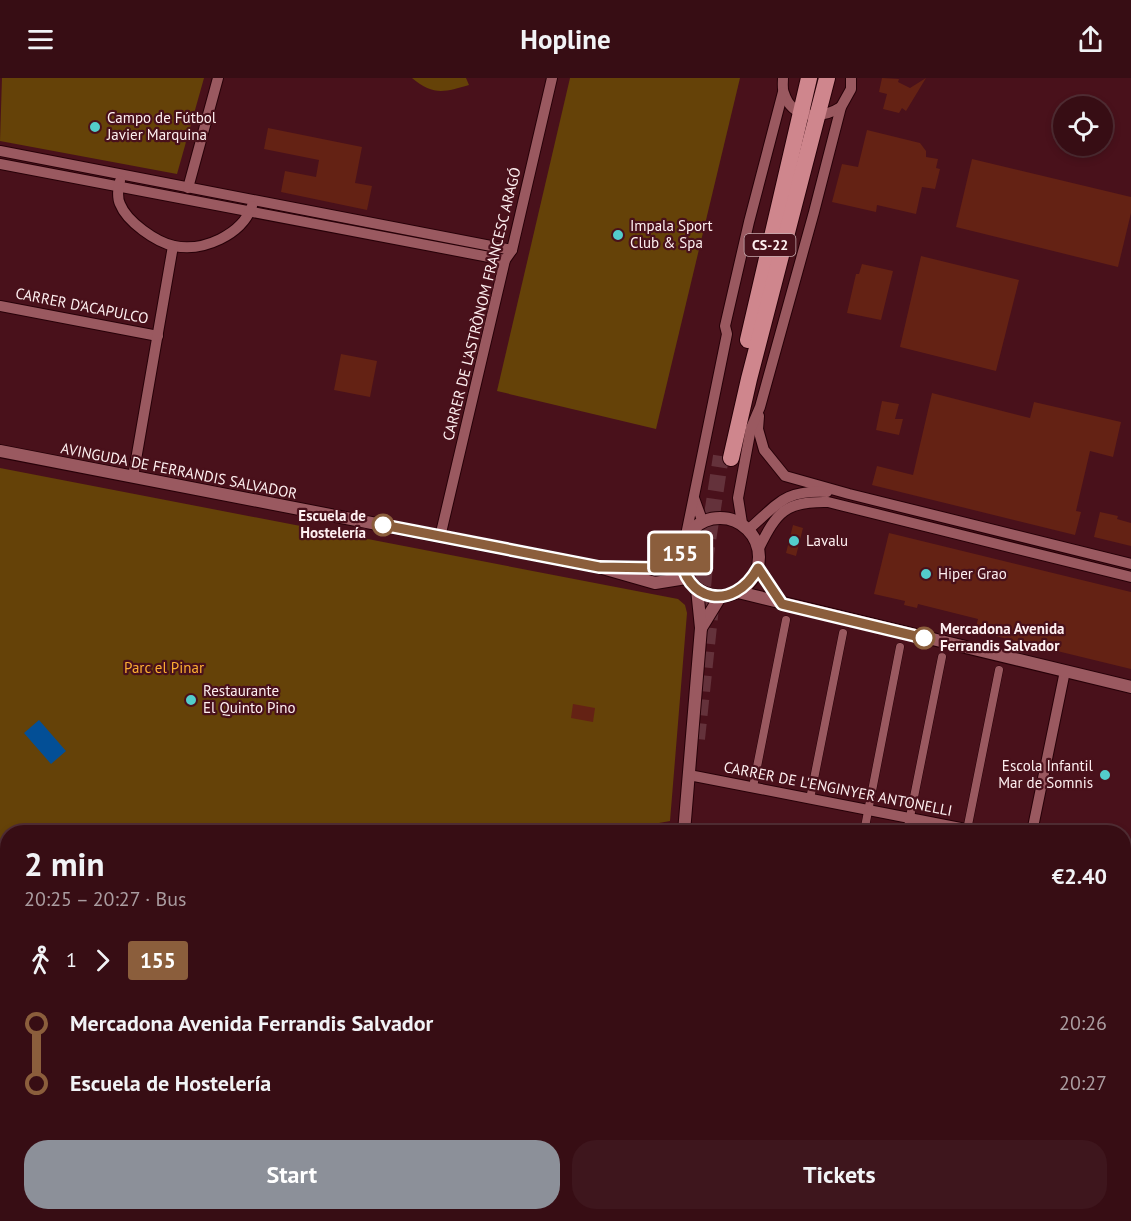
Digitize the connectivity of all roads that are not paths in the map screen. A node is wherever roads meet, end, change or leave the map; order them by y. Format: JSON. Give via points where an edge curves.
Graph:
{"nodes":[{"id":1,"x":218,"y":78,"type":"edge"},
{"id":2,"x":552,"y":78,"type":"edge"},
{"id":3,"x":783,"y":78,"type":"edge"},
{"id":4,"x":809,"y":78,"type":"edge"},
{"id":5,"x":826,"y":78,"type":"edge"},
{"id":6,"x":850,"y":78,"type":"edge"},
{"id":7,"x":783,"y":92,"type":"junction"},
{"id":8,"x":841,"y":107,"type":"junction"},
{"id":9,"x":809,"y":115,"type":"junction"},
{"id":10,"x":0,"y":154,"type":"edge"},
{"id":11,"x":0,"y":164,"type":"edge"},
{"id":12,"x":121,"y":175,"type":"junction"},
{"id":13,"x":118,"y":186,"type":"junction"},
{"id":14,"x":188,"y":188,"type":"junction"},
{"id":15,"x":252,"y":206,"type":"junction"},
{"id":16,"x":173,"y":246,"type":"junction"},
{"id":17,"x":508,"y":255,"type":"junction"},
{"id":18,"x":0,"y":306,"type":"edge"},
{"id":19,"x":158,"y":336,"type":"junction"},
{"id":20,"x":760,"y":407,"type":"junction"},
{"id":21,"x":0,"y":451,"type":"edge"},
{"id":22,"x":726,"y":457,"type":"tunnel mouth"},
{"id":23,"x":133,"y":477,"type":"junction"},
{"id":24,"x":845,"y":493,"type":"junction"},
{"id":25,"x":694,"y":498,"type":"junction"},
{"id":26,"x":702,"y":520,"type":"junction"},
{"id":27,"x":745,"y":526,"type":"junction"},
{"id":28,"x":686,"y":535,"type":"junction"},
{"id":29,"x":441,"y":537,"type":"junction"},
{"id":30,"x":759,"y":548,"type":"junction"},
{"id":31,"x":680,"y":553,"type":"junction"},
{"id":32,"x":1131,"y":564,"type":"edge"},
{"id":33,"x":599,"y":567,"type":"junction"},
{"id":34,"x":758,"y":568,"type":"junction"},
{"id":35,"x":1131,"y":577,"type":"edge"},
{"id":36,"x":686,"y":578,"type":"junction"},
{"id":37,"x":697,"y":589,"type":"junction"},
{"id":38,"x":738,"y":592,"type":"junction"},
{"id":39,"x":720,"y":597,"type":"junction"},
{"id":40,"x":782,"y":604,"type":"junction"},
{"id":41,"x":786,"y":620,"type":"dead end"},
{"id":42,"x":701,"y":628,"type":"junction"},
{"id":43,"x":843,"y":633,"type":"dead end"},
{"id":44,"x":900,"y":647,"type":"dead end"},
{"id":45,"x":942,"y":657,"type":"dead end"},
{"id":46,"x":999,"y":670,"type":"dead end"},
{"id":47,"x":1065,"y":671,"type":"junction"},
{"id":48,"x":1131,"y":687,"type":"edge"},
{"id":49,"x":689,"y":775,"type":"junction"},
{"id":50,"x":753,"y":787,"type":"junction"},
{"id":51,"x":810,"y":799,"type":"junction"},
{"id":52,"x":869,"y":810,"type":"junction"},
{"id":53,"x":910,"y":818,"type":"junction"},
{"id":54,"x":685,"y":825,"type":"edge"},
{"id":55,"x":866,"y":825,"type":"edge"},
{"id":56,"x":909,"y":825,"type":"edge"},
{"id":57,"x":943,"y":825,"type":"edge"},
{"id":58,"x":968,"y":825,"type":"edge"},
{"id":59,"x":1033,"y":825,"type":"edge"}],
"edges":[{"from":1,"to":14,"type":"street"},
{"from":2,"to":17,"type":"street","name":"CARRER DE L'ASTRÒNOM FRANCESC ARAGÓ"},
{"from":3,"to":7,"type":"street"},
{"from":4,"to":9,"type":"highway","number":"CS-22"},
{"from":5,"to":9,"type":"highway","number":"CS-22"},
{"from":6,"to":8,"type":"street","via":[[851,89]]},
{"from":7,"to":9,"type":"street","via":[[790,105]]},
{"from":7,"to":25,"type":"street","via":[[725,326],[727,334]]},
{"from":8,"to":9,"type":"street","via":[[830,114]]},
{"from":8,"to":20,"type":"street"},
{"from":9,"to":22,"type":"highway","number":"CS-22","via":[[749,379]]},
{"from":10,"to":12,"type":"street"},
{"from":11,"to":13,"type":"street"},
{"from":12,"to":13,"type":"street"},
{"from":12,"to":14,"type":"street"},
{"from":13,"to":15,"type":"street"},
{"from":13,"to":16,"type":"street","via":[[119,204],[141,231]]},
{"from":14,"to":15,"type":"street"},
{"from":15,"to":16,"type":"street","via":[[237,229],[216,241],[194,247]]},
{"from":15,"to":17,"type":"street"},
{"from":16,"to":19,"type":"street"},
{"from":17,"to":29,"type":"street","name":"CARRER DE L'ASTRÒNOM FRANCESC ARAGÓ"},
{"from":18,"to":19,"type":"street","name":"CARRER D'ACAPULCO"},
{"from":19,"to":23,"type":"street"},
{"from":20,"to":24,"type":"street","via":[[758,429],[764,450],[785,476]]},
{"from":20,"to":27,"type":"street","via":[[751,428],[738,498]]},
{"from":21,"to":23,"type":"street","name":"AVINGUDA DE FERRANDIS SALVADOR"},
{"from":23,"to":29,"type":"street","name":"AVINGUDA DE FERRANDIS SALVADOR"},
{"from":24,"to":27,"type":"street","via":[[805,491],[784,498]]},
{"from":24,"to":32,"type":"street"},
{"from":25,"to":26,"type":"street"},
{"from":25,"to":28,"type":"street"},
{"from":26,"to":27,"type":"street","via":[[723,516]]},
{"from":26,"to":28,"type":"street"},
{"from":27,"to":30,"type":"street"},
{"from":28,"to":31,"type":"street"},
{"from":29,"to":33,"type":"street","name":"AVINGUDA DE FERRANDIS SALVADOR"},
{"from":30,"to":34,"type":"street"},
{"from":30,"to":35,"type":"street","via":[[772,520],[789,508],[806,501],[828,502]]},
{"from":31,"to":33,"type":"street","name":"AVINGUDA DE FERRANDIS SALVADOR","via":[[656,568]]},
{"from":31,"to":36,"type":"street"},
{"from":33,"to":36,"type":"street","name":"AVINGUDA DE FERRANDIS SALVADOR","via":[[656,583]]},
{"from":34,"to":38,"type":"street"},
{"from":34,"to":40,"type":"street"},
{"from":36,"to":37,"type":"street"},
{"from":37,"to":39,"type":"street"},
{"from":37,"to":42,"type":"street"},
{"from":38,"to":39,"type":"street"},
{"from":38,"to":40,"type":"street"},
{"from":39,"to":42,"type":"street"},
{"from":40,"to":47,"type":"street"},
{"from":41,"to":50,"type":"street"},
{"from":42,"to":49,"type":"street"},
{"from":43,"to":51,"type":"street"},
{"from":44,"to":52,"type":"street"},
{"from":45,"to":53,"type":"street"},
{"from":46,"to":58,"type":"street"},
{"from":47,"to":48,"type":"street"},
{"from":47,"to":59,"type":"street"},
{"from":49,"to":50,"type":"street","name":"CARRER DE L'ENGINYER ANTONELLI"},
{"from":49,"to":54,"type":"street"},
{"from":50,"to":51,"type":"street","name":"CARRER DE L'ENGINYER ANTONELLI"},
{"from":51,"to":52,"type":"street","name":"CARRER DE L'ENGINYER ANTONELLI"},
{"from":52,"to":53,"type":"street","name":"CARRER DE L'ENGINYER ANTONELLI"},
{"from":52,"to":55,"type":"street"},
{"from":53,"to":56,"type":"street"},
{"from":53,"to":57,"type":"street","name":"CARRER DE L'ENGINYER ANTONELLI"}]}
